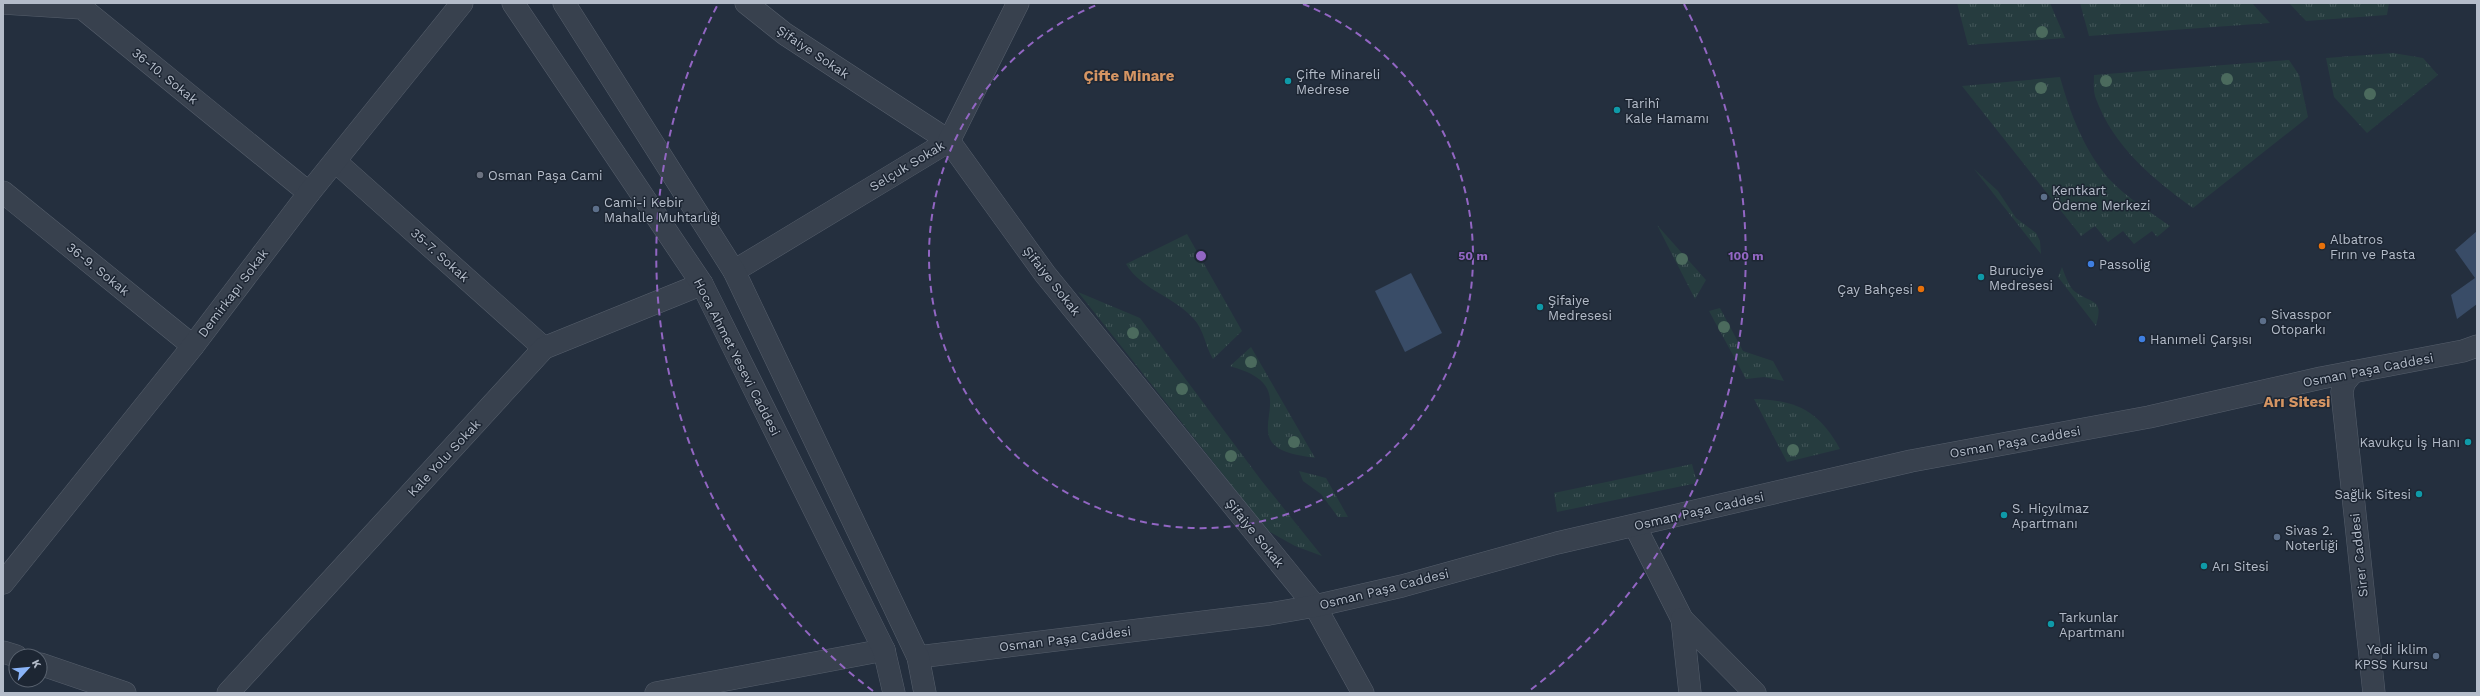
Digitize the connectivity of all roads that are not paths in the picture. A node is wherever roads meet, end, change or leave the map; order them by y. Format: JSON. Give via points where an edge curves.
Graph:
{"nodes":[{"id":1,"x":462,"y":3,"type":"edge"},
{"id":2,"x":513,"y":3,"type":"edge"},
{"id":3,"x":564,"y":3,"type":"edge"},
{"id":4,"x":746,"y":3,"type":"edge"},
{"id":5,"x":1018,"y":3,"type":"edge"},
{"id":6,"x":3,"y":4,"type":"edge"},
{"id":7,"x":948,"y":141,"type":"junction"},
{"id":8,"x":336,"y":162,"type":"junction"},
{"id":9,"x":3,"y":192,"type":"edge"},
{"id":10,"x":309,"y":193,"type":"junction"},
{"id":11,"x":734,"y":271,"type":"junction"},
{"id":12,"x":702,"y":284,"type":"junction"},
{"id":13,"x":193,"y":346,"type":"junction"},
{"id":14,"x":2477,"y":346,"type":"edge"},
{"id":15,"x":544,"y":348,"type":"junction"},
{"id":16,"x":2353,"y":372,"type":"junction"},
{"id":17,"x":1635,"y":526,"type":"junction"},
{"id":18,"x":3,"y":583,"type":"edge"},
{"id":19,"x":1315,"y":606,"type":"junction"},
{"id":20,"x":1682,"y":619,"type":"junction"},
{"id":21,"x":884,"y":650,"type":"junction"},
{"id":22,"x":918,"y":657,"type":"junction"},
{"id":23,"x":48,"y":667,"type":"edge"},
{"id":24,"x":125,"y":693,"type":"edge"},
{"id":25,"x":228,"y":693,"type":"edge"},
{"id":26,"x":656,"y":693,"type":"edge"},
{"id":27,"x":894,"y":693,"type":"edge"},
{"id":28,"x":925,"y":693,"type":"edge"},
{"id":29,"x":1363,"y":693,"type":"edge"},
{"id":30,"x":1690,"y":693,"type":"edge"},
{"id":31,"x":1755,"y":693,"type":"edge"},
{"id":32,"x":2374,"y":693,"type":"edge"}],
"edges":[{"from":1,"to":8,"type":"street","name":"Demirkapı Sokak"},
{"from":2,"to":12,"type":"street","name":"Hoca Ahmet Yesevi Caddesi"},
{"from":3,"to":11,"type":"street"},
{"from":4,"to":7,"type":"street","name":"Şifaiye Sokak","via":[[786,34]]},
{"from":5,"to":7,"type":"street","name":"Selçuk Sokak"},
{"from":6,"to":10,"type":"street","name":"36-10. Sokak","via":[[82,8]]},
{"from":7,"to":11,"type":"street","name":"Selçuk Sokak"},
{"from":7,"to":19,"type":"street","name":"Şifaiye Sokak","via":[[1045,274]]},
{"from":8,"to":10,"type":"street","name":"Demirkapı Sokak"},
{"from":8,"to":15,"type":"street","name":"35-7. Sokak"},
{"from":9,"to":13,"type":"street","name":"36-9. Sokak"},
{"from":10,"to":13,"type":"street","name":"Demirkapı Sokak"},
{"from":11,"to":22,"type":"street"},
{"from":12,"to":15,"type":"street","name":"Kale Yolu Sokak"},
{"from":12,"to":21,"type":"street","name":"Hoca Ahmet Yesevi Caddesi"},
{"from":13,"to":18,"type":"street","name":"Demirkapı Sokak"},
{"from":14,"to":16,"type":"street","name":"Osman Paşa Caddesi"},
{"from":15,"to":25,"type":"street","name":"Kale Yolu Sokak"},
{"from":16,"to":17,"type":"street","name":"Osman Paşa Caddesi","via":[[2148,417],[1911,461]]},
{"from":16,"to":32,"type":"street","name":"Sirer Caddesi","via":[[2344,383],[2342,392]]},
{"from":17,"to":19,"type":"street","name":"Osman Paşa Caddesi","via":[[1557,543],[1402,586]]},
{"from":17,"to":20,"type":"street"},
{"from":19,"to":22,"type":"street","name":"Osman Paşa Caddesi","via":[[1269,614]]},
{"from":19,"to":29,"type":"street","name":"Şifaiye Sokak"},
{"from":20,"to":30,"type":"street"},
{"from":20,"to":31,"type":"street"},
{"from":21,"to":26,"type":"street"},
{"from":21,"to":27,"type":"street","name":"Hoca Ahmet Yesevi Caddesi"},
{"from":22,"to":28,"type":"street"},
{"from":23,"to":24,"type":"street"}]}
